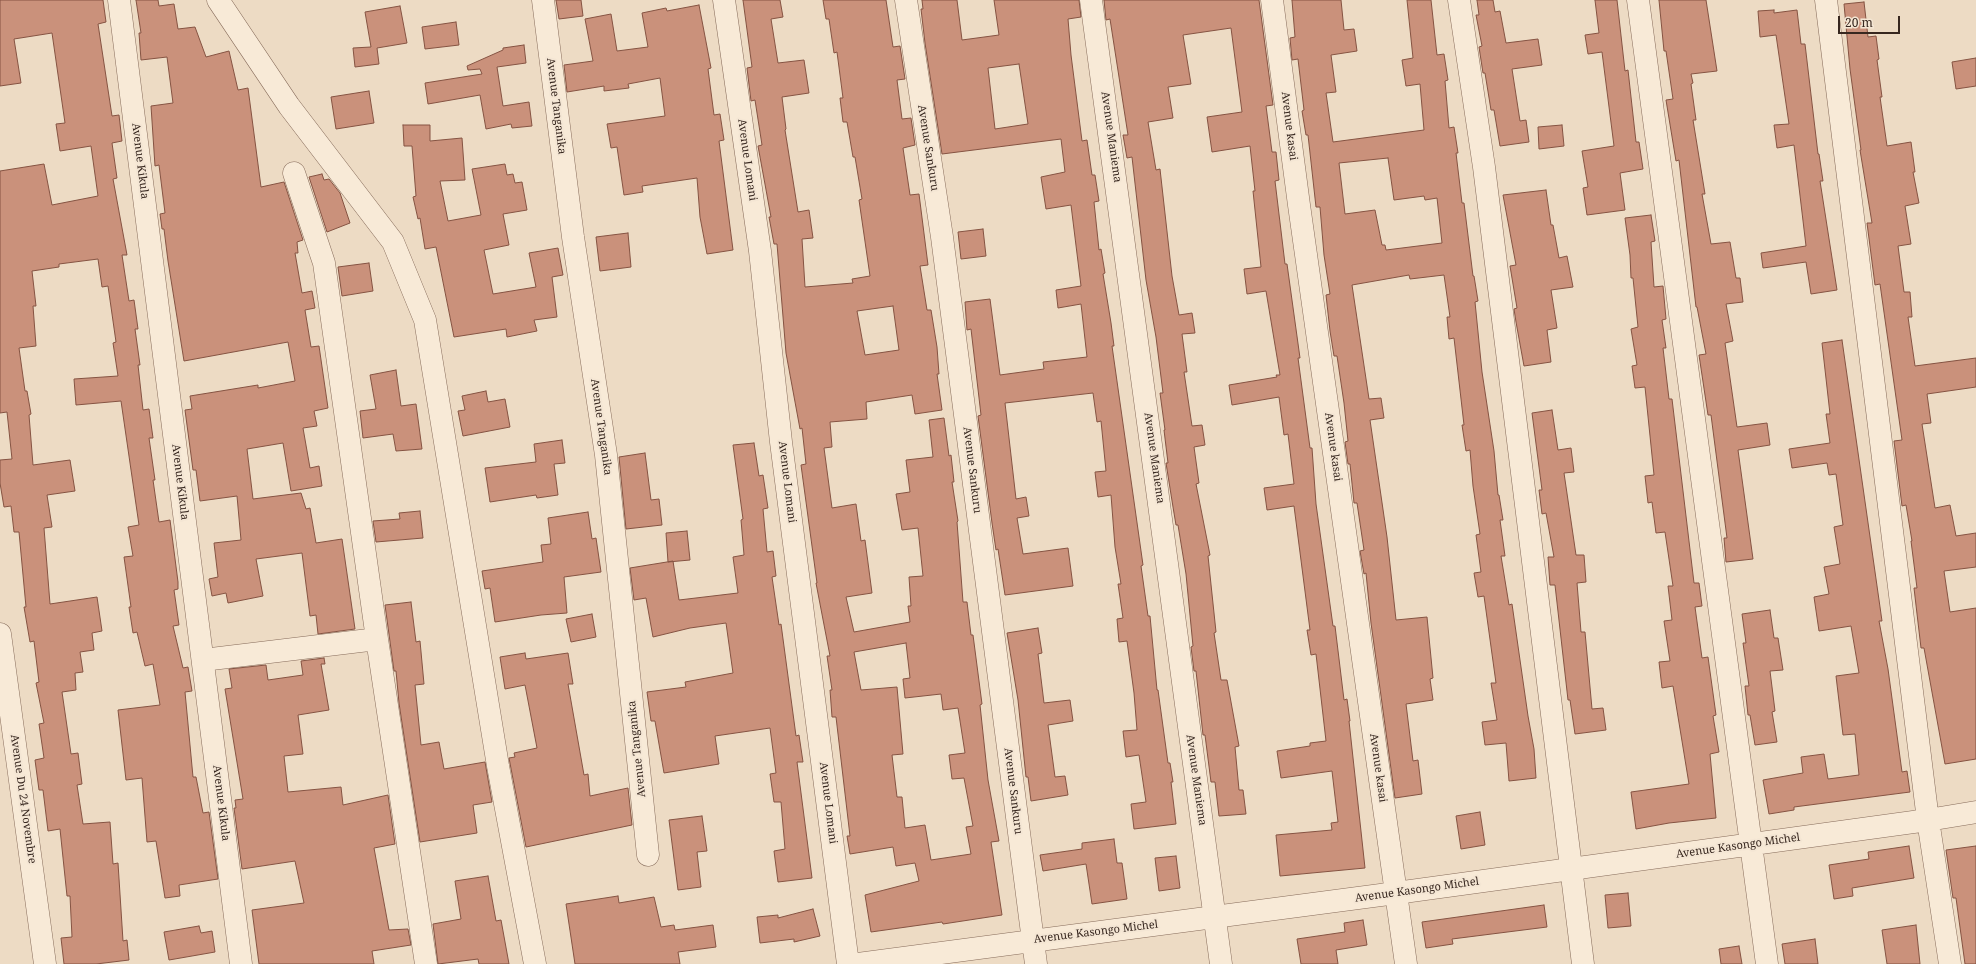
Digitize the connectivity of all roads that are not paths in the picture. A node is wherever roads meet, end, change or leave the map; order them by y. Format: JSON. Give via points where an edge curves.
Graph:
{"nodes":[{"id":1,"x":120,"y":0,"type":"edge"},
{"id":2,"x":218,"y":0,"type":"edge"},
{"id":3,"x":543,"y":0,"type":"edge"},
{"id":4,"x":724,"y":0,"type":"edge"},
{"id":5,"x":906,"y":0,"type":"edge"},
{"id":6,"x":1092,"y":0,"type":"edge"},
{"id":7,"x":1272,"y":0,"type":"edge"},
{"id":8,"x":1459,"y":0,"type":"edge"},
{"id":9,"x":1638,"y":0,"type":"edge"},
{"id":10,"x":1826,"y":0,"type":"edge"},
{"id":11,"x":294,"y":173,"type":"dead end"},
{"id":12,"x":0,"y":634,"type":"edge"},
{"id":13,"x":377,"y":639,"type":"junction"},
{"id":14,"x":203,"y":660,"type":"junction"},
{"id":15,"x":1976,"y":812,"type":"edge"},
{"id":16,"x":1928,"y":820,"type":"junction"},
{"id":17,"x":1752,"y":844,"type":"junction"},
{"id":18,"x":648,"y":855,"type":"dead end"},
{"id":19,"x":1571,"y":869,"type":"junction"},
{"id":20,"x":1396,"y":893,"type":"junction"},
{"id":21,"x":1214,"y":917,"type":"junction"},
{"id":22,"x":1032,"y":940,"type":"junction"},
{"id":23,"x":45,"y":964,"type":"edge"},
{"id":24,"x":241,"y":964,"type":"edge"},
{"id":25,"x":426,"y":964,"type":"edge"},
{"id":26,"x":535,"y":964,"type":"edge"},
{"id":27,"x":848,"y":964,"type":"edge"},
{"id":28,"x":858,"y":964,"type":"edge"},
{"id":29,"x":1036,"y":964,"type":"edge"},
{"id":30,"x":1221,"y":964,"type":"edge"},
{"id":31,"x":1406,"y":964,"type":"edge"},
{"id":32,"x":1583,"y":964,"type":"edge"},
{"id":33,"x":1767,"y":964,"type":"edge"},
{"id":34,"x":1950,"y":964,"type":"edge"}],
"edges":[{"from":1,"to":14,"type":"street","name":"Avenue Kikula"},
{"from":2,"to":26,"type":"street","via":[[289,106],[393,242],[425,320],[498,766]]},
{"from":3,"to":18,"type":"street","name":"Avenue Tanganika","via":[[573,237],[606,455]]},
{"from":4,"to":27,"type":"street","name":"Avenue Lomani","via":[[760,251]]},
{"from":5,"to":22,"type":"street","name":"Avenue Sankuru","via":[[942,237]]},
{"from":6,"to":21,"type":"street","name":"Avenue Maniema"},
{"from":7,"to":20,"type":"street","name":"Avenue kasai"},
{"from":8,"to":19,"type":"street","via":[[1484,167]]},
{"from":9,"to":17,"type":"street"},
{"from":10,"to":16,"type":"street"},
{"from":11,"to":13,"type":"street","via":[[324,262]]},
{"from":12,"to":23,"type":"street","name":"Avenue Du 24 Novembre"},
{"from":13,"to":14,"type":"street"},
{"from":13,"to":25,"type":"street"},
{"from":14,"to":24,"type":"street","name":"Avenue Kikula"},
{"from":15,"to":16,"type":"street","name":"Avenue Kasongo Michel"},
{"from":16,"to":17,"type":"street","name":"Avenue Kasongo Michel"},
{"from":16,"to":34,"type":"street"},
{"from":17,"to":19,"type":"street","name":"Avenue Kasongo Michel"},
{"from":17,"to":33,"type":"street"},
{"from":19,"to":20,"type":"street","name":"Avenue Kasongo Michel"},
{"from":19,"to":32,"type":"street"},
{"from":20,"to":21,"type":"street","name":"Avenue Kasongo Michel"},
{"from":20,"to":31,"type":"street","name":"Avenue kasai"},
{"from":21,"to":22,"type":"street","name":"Avenue Kasongo Michel"},
{"from":21,"to":30,"type":"street","name":"Avenue Maniema"},
{"from":22,"to":28,"type":"street","name":"Avenue Kasongo Michel"},
{"from":22,"to":29,"type":"street","name":"Avenue Sankuru"}]}
